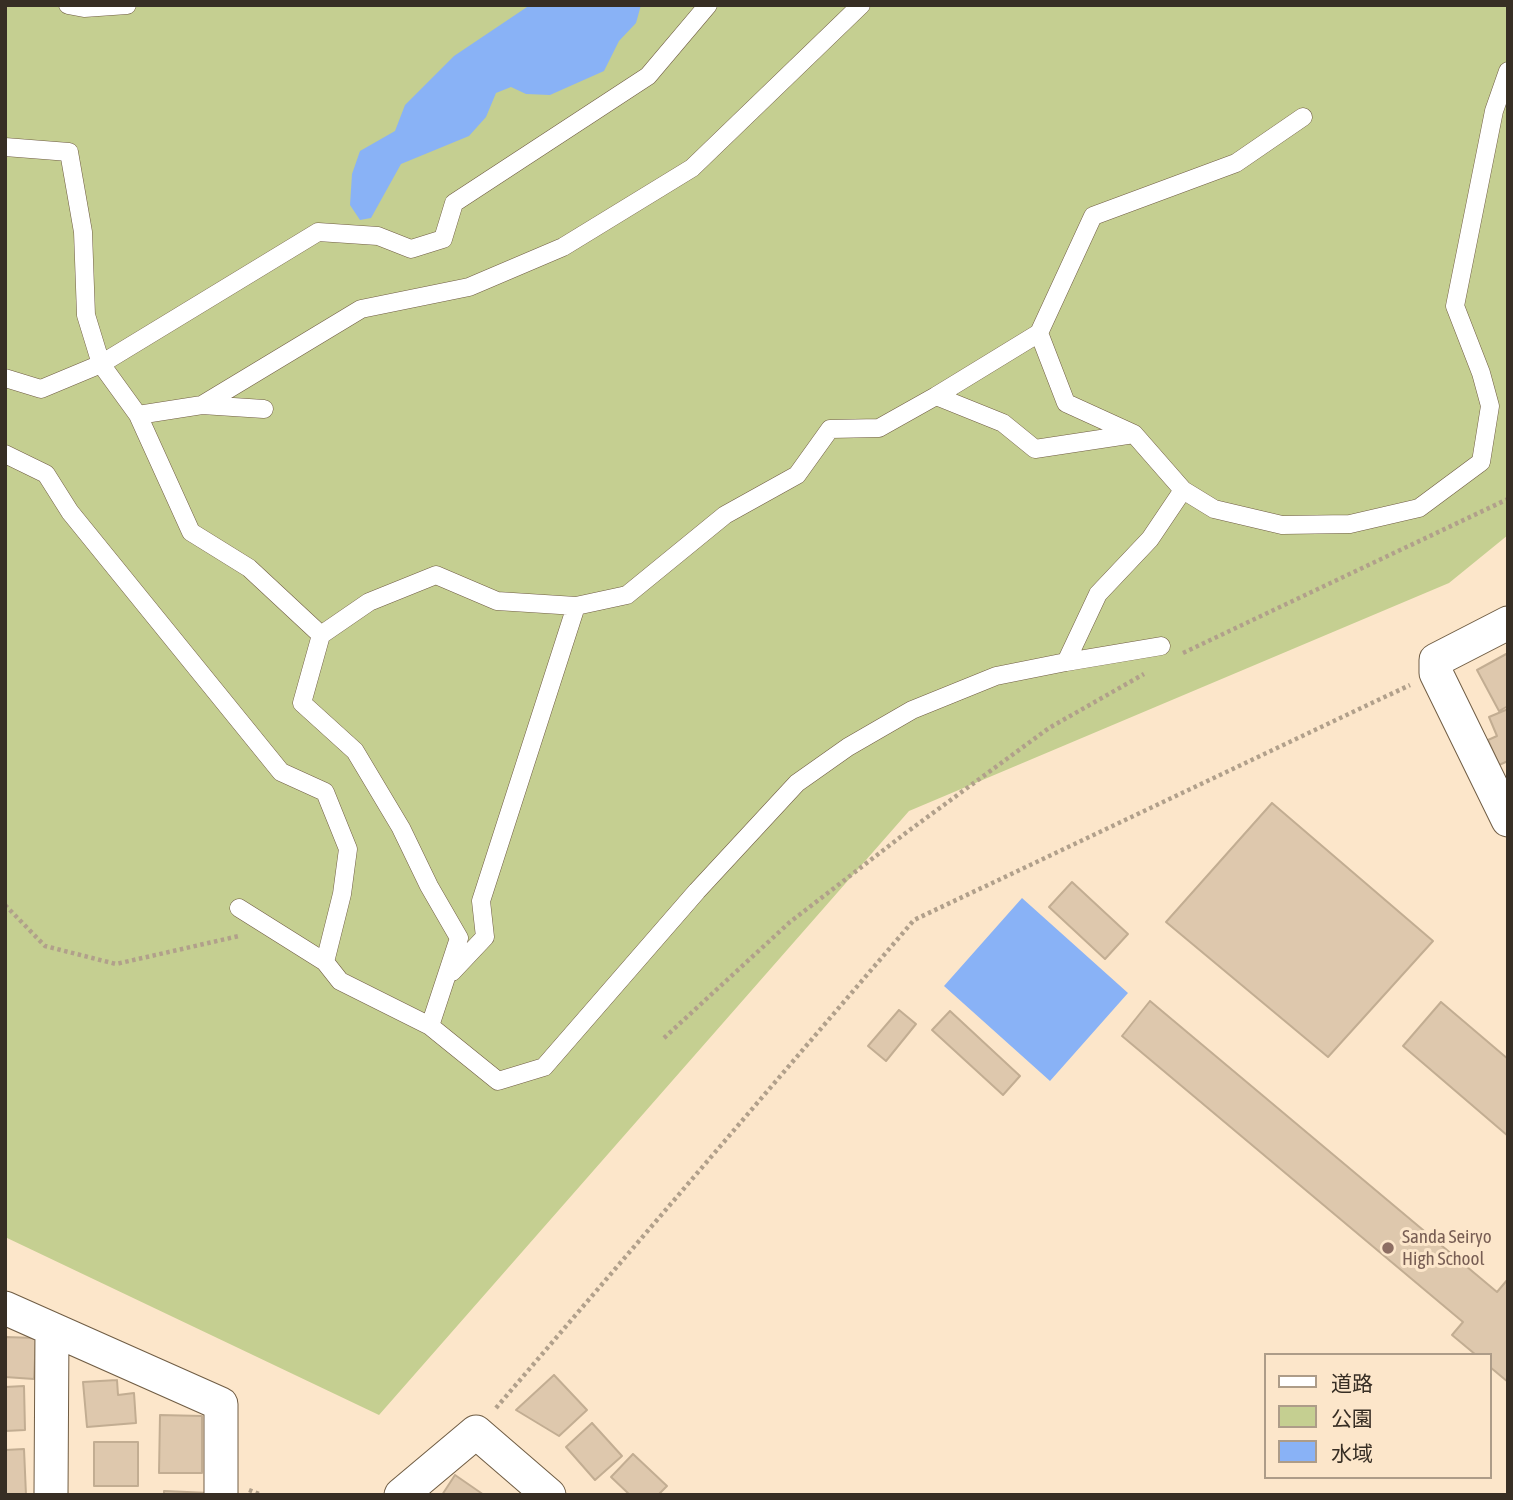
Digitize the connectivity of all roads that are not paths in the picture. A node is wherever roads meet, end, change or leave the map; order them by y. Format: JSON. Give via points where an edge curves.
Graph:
{"nodes":[{"id":1,"x":68,"y":5,"type":"edge"},
{"id":2,"x":127,"y":5,"type":"edge"},
{"id":3,"x":708,"y":5,"type":"edge"},
{"id":4,"x":861,"y":5,"type":"edge"},
{"id":5,"x":1508,"y":71,"type":"edge"},
{"id":6,"x":1303,"y":117,"type":"dead end"},
{"id":7,"x":5,"y":147,"type":"edge"},
{"id":8,"x":1039,"y":333,"type":"junction"},
{"id":9,"x":101,"y":364,"type":"junction"},
{"id":10,"x":5,"y":378,"type":"edge"},
{"id":11,"x":936,"y":396,"type":"junction"},
{"id":12,"x":202,"y":405,"type":"junction"},
{"id":13,"x":264,"y":410,"type":"dead end"},
{"id":14,"x":138,"y":415,"type":"junction"},
{"id":15,"x":1134,"y":434,"type":"junction"},
{"id":16,"x":5,"y":454,"type":"edge"},
{"id":17,"x":1183,"y":490,"type":"junction"},
{"id":18,"x":576,"y":606,"type":"junction"},
{"id":19,"x":1508,"y":623,"type":"edge"},
{"id":20,"x":321,"y":635,"type":"junction"},
{"id":21,"x":1166,"y":652,"type":"road end"},
{"id":22,"x":1066,"y":662,"type":"junction"},
{"id":23,"x":1508,"y":820,"type":"edge"},
{"id":24,"x":239,"y":908,"type":"dead end"},
{"id":25,"x":326,"y":962,"type":"junction"},
{"id":26,"x":447,"y":977,"type":"junction"},
{"id":27,"x":430,"y":1026,"type":"junction"},
{"id":28,"x":5,"y":1308,"type":"edge"},
{"id":29,"x":52,"y":1329,"type":"junction"},
{"id":30,"x":51,"y":1495,"type":"edge"},
{"id":31,"x":221,"y":1495,"type":"edge"},
{"id":32,"x":401,"y":1495,"type":"edge"},
{"id":33,"x":549,"y":1495,"type":"edge"}],
"edges":[{"from":1,"to":2,"type":"lane"},
{"from":3,"to":9,"type":"lane","via":[[648,76],[454,202],[443,239],[411,249],[378,236],[318,232]]},
{"from":4,"to":12,"type":"lane","via":[[692,169],[563,247],[469,287],[361,309]]},
{"from":5,"to":17,"type":"lane","via":[[1494,111],[1455,306],[1490,406],[1481,462],[1419,508],[1350,524],[1282,525],[1214,509]]},
{"from":6,"to":8,"type":"lane","via":[[1236,163],[1093,216]]},
{"from":7,"to":9,"type":"lane","via":[[69,152],[83,232],[86,315]]},
{"from":8,"to":11,"type":"lane"},
{"from":8,"to":15,"type":"lane","via":[[1066,403]]},
{"from":9,"to":10,"type":"lane","via":[[41,389]]},
{"from":9,"to":14,"type":"lane"},
{"from":11,"to":15,"type":"lane","via":[[1003,423],[1035,449]]},
{"from":11,"to":18,"type":"lane","via":[[879,428],[830,429],[797,475],[725,515],[627,596]]},
{"from":12,"to":13,"type":"lane"},
{"from":12,"to":14,"type":"lane"},
{"from":14,"to":20,"type":"lane","via":[[191,532],[249,568]]},
{"from":15,"to":17,"type":"lane"},
{"from":16,"to":25,"type":"lane","via":[[46,474],[70,512],[281,772],[325,792],[348,849]]},
{"from":17,"to":22,"type":"lane","via":[[1150,539],[1098,594]]},
{"from":18,"to":20,"type":"lane","via":[[498,601],[436,575],[369,602]]},
{"from":18,"to":26,"type":"lane","via":[[481,901],[485,937]]},
{"from":19,"to":23,"type":"street","via":[[1436,660],[1436,673]]},
{"from":20,"to":26,"type":"lane","via":[[302,703],[355,751],[401,828],[459,938]]},
{"from":21,"to":22,"type":"lane"},
{"from":22,"to":27,"type":"lane","via":[[996,676],[912,709],[797,783],[544,1067],[498,1082]]},
{"from":24,"to":25,"type":"lane"},
{"from":25,"to":27,"type":"lane","via":[[340,981]]},
{"from":26,"to":27,"type":"lane"},
{"from":28,"to":29,"type":"street"},
{"from":29,"to":30,"type":"street"},
{"from":29,"to":31,"type":"street","via":[[221,1404]]},
{"from":32,"to":33,"type":"street","via":[[476,1432]]}]}
